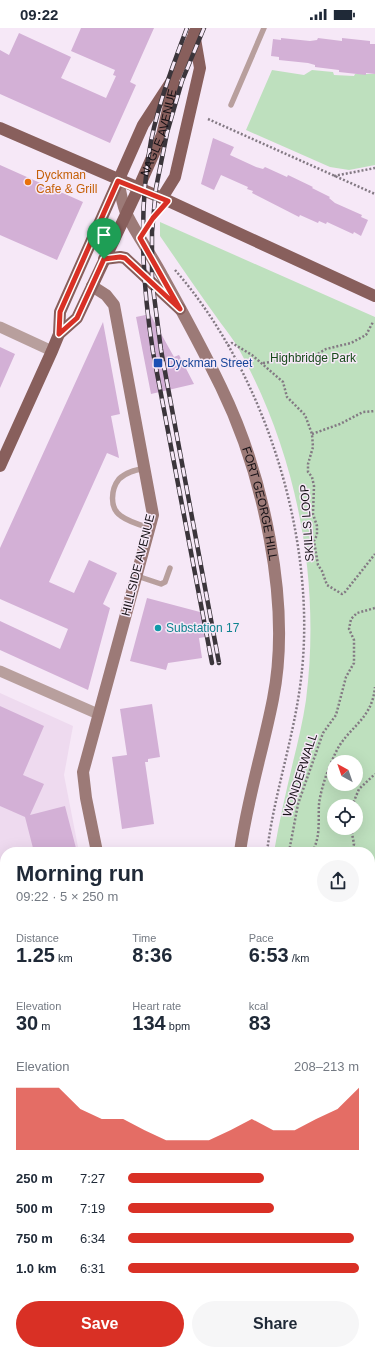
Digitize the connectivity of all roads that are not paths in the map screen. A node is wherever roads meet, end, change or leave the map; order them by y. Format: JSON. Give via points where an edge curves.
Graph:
{"nodes":[{"id":1,"x":264,"y":28,"type":"edge"},
{"id":2,"x":195,"y":31,"type":"edge"},
{"id":3,"x":175,"y":76,"type":"junction"},
{"id":4,"x":231,"y":105,"type":"dead end"},
{"id":5,"x":0,"y":128,"type":"edge"},
{"id":6,"x":118,"y":181,"type":"junction"},
{"id":7,"x":138,"y":189,"type":"junction"},
{"id":8,"x":165,"y":200,"type":"junction"},
{"id":9,"x":126,"y":214,"type":"junction"},
{"id":10,"x":104,"y":259,"type":"junction"},
{"id":11,"x":92,"y":286,"type":"junction"},
{"id":12,"x":375,"y":296,"type":"edge"},
{"id":13,"x":180,"y":309,"type":"junction"},
{"id":14,"x":0,"y":327,"type":"edge"},
{"id":15,"x":59,"y":334,"type":"junction"},
{"id":16,"x":52,"y":351,"type":"junction"},
{"id":17,"x":0,"y":466,"type":"edge"},
{"id":18,"x":145,"y":468,"type":"junction"},
{"id":19,"x":150,"y":528,"type":"junction"},
{"id":20,"x":170,"y":568,"type":"dead end"},
{"id":21,"x":136,"y":576,"type":"junction"},
{"id":22,"x":0,"y":671,"type":"edge"},
{"id":23,"x":98,"y":714,"type":"junction"},
{"id":24,"x":96,"y":847,"type":"edge"},
{"id":25,"x":241,"y":847,"type":"edge"}],
"edges":[{"from":1,"to":4,"type":"lane"},
{"from":2,"to":3,"type":"main road","name":"NAGLE AVENUE"},
{"from":2,"to":8,"type":"main road","name":"NAGLE AVENUE","via":[[200,68],[175,177]]},
{"from":3,"to":6,"type":"main road","name":"NAGLE AVENUE","via":[[143,125]]},
{"from":3,"to":7,"type":"main road","name":"NAGLE AVENUE","via":[[162,135]]},
{"from":5,"to":6,"type":"main road"},
{"from":6,"to":7,"type":"main road"},
{"from":6,"to":9,"type":"main road","name":"FORT GEORGE HILL"},
{"from":6,"to":15,"type":"main road","name":"NAGLE AVENUE","via":[[60,312]]},
{"from":7,"to":8,"type":"main road"},
{"from":7,"to":9,"type":"main road","name":"NAGLE AVENUE"},
{"from":8,"to":12,"type":"main road"},
{"from":9,"to":10,"type":"main road","name":"NAGLE AVENUE"},
{"from":9,"to":13,"type":"main road","name":"FORT GEORGE HILL"},
{"from":10,"to":11,"type":"main road","name":"NAGLE AVENUE"},
{"from":10,"to":13,"type":"main road","via":[[125,258]]},
{"from":11,"to":15,"type":"main road","name":"NAGLE AVENUE","via":[[77,318]]},
{"from":11,"to":18,"type":"main road","name":"HILLSIDE AVENUE","via":[[106,295],[114,305]]},
{"from":13,"to":25,"type":"main road","name":"FORT GEORGE HILL","via":[[221,387],[251,461],[265,515],[275,580],[280,636],[274,698],[243,826]]},
{"from":14,"to":16,"type":"street"},
{"from":15,"to":16,"type":"main road","name":"NAGLE AVENUE"},
{"from":16,"to":17,"type":"main road","name":"NAGLE AVENUE"},
{"from":18,"to":19,"type":"main road","name":"HILLSIDE AVENUE","via":[[153,516]]},
{"from":18,"to":19,"type":"lane","via":[[120,478],[113,492],[112,504],[120,516]]},
{"from":19,"to":21,"type":"main road","name":"HILLSIDE AVENUE"},
{"from":20,"to":21,"type":"lane","via":[[165,582],[161,584]]},
{"from":21,"to":23,"type":"main road","name":"HILLSIDE AVENUE"},
{"from":22,"to":23,"type":"street"},
{"from":23,"to":24,"type":"main road","name":"HILLSIDE AVENUE","via":[[83,772]]}]}
